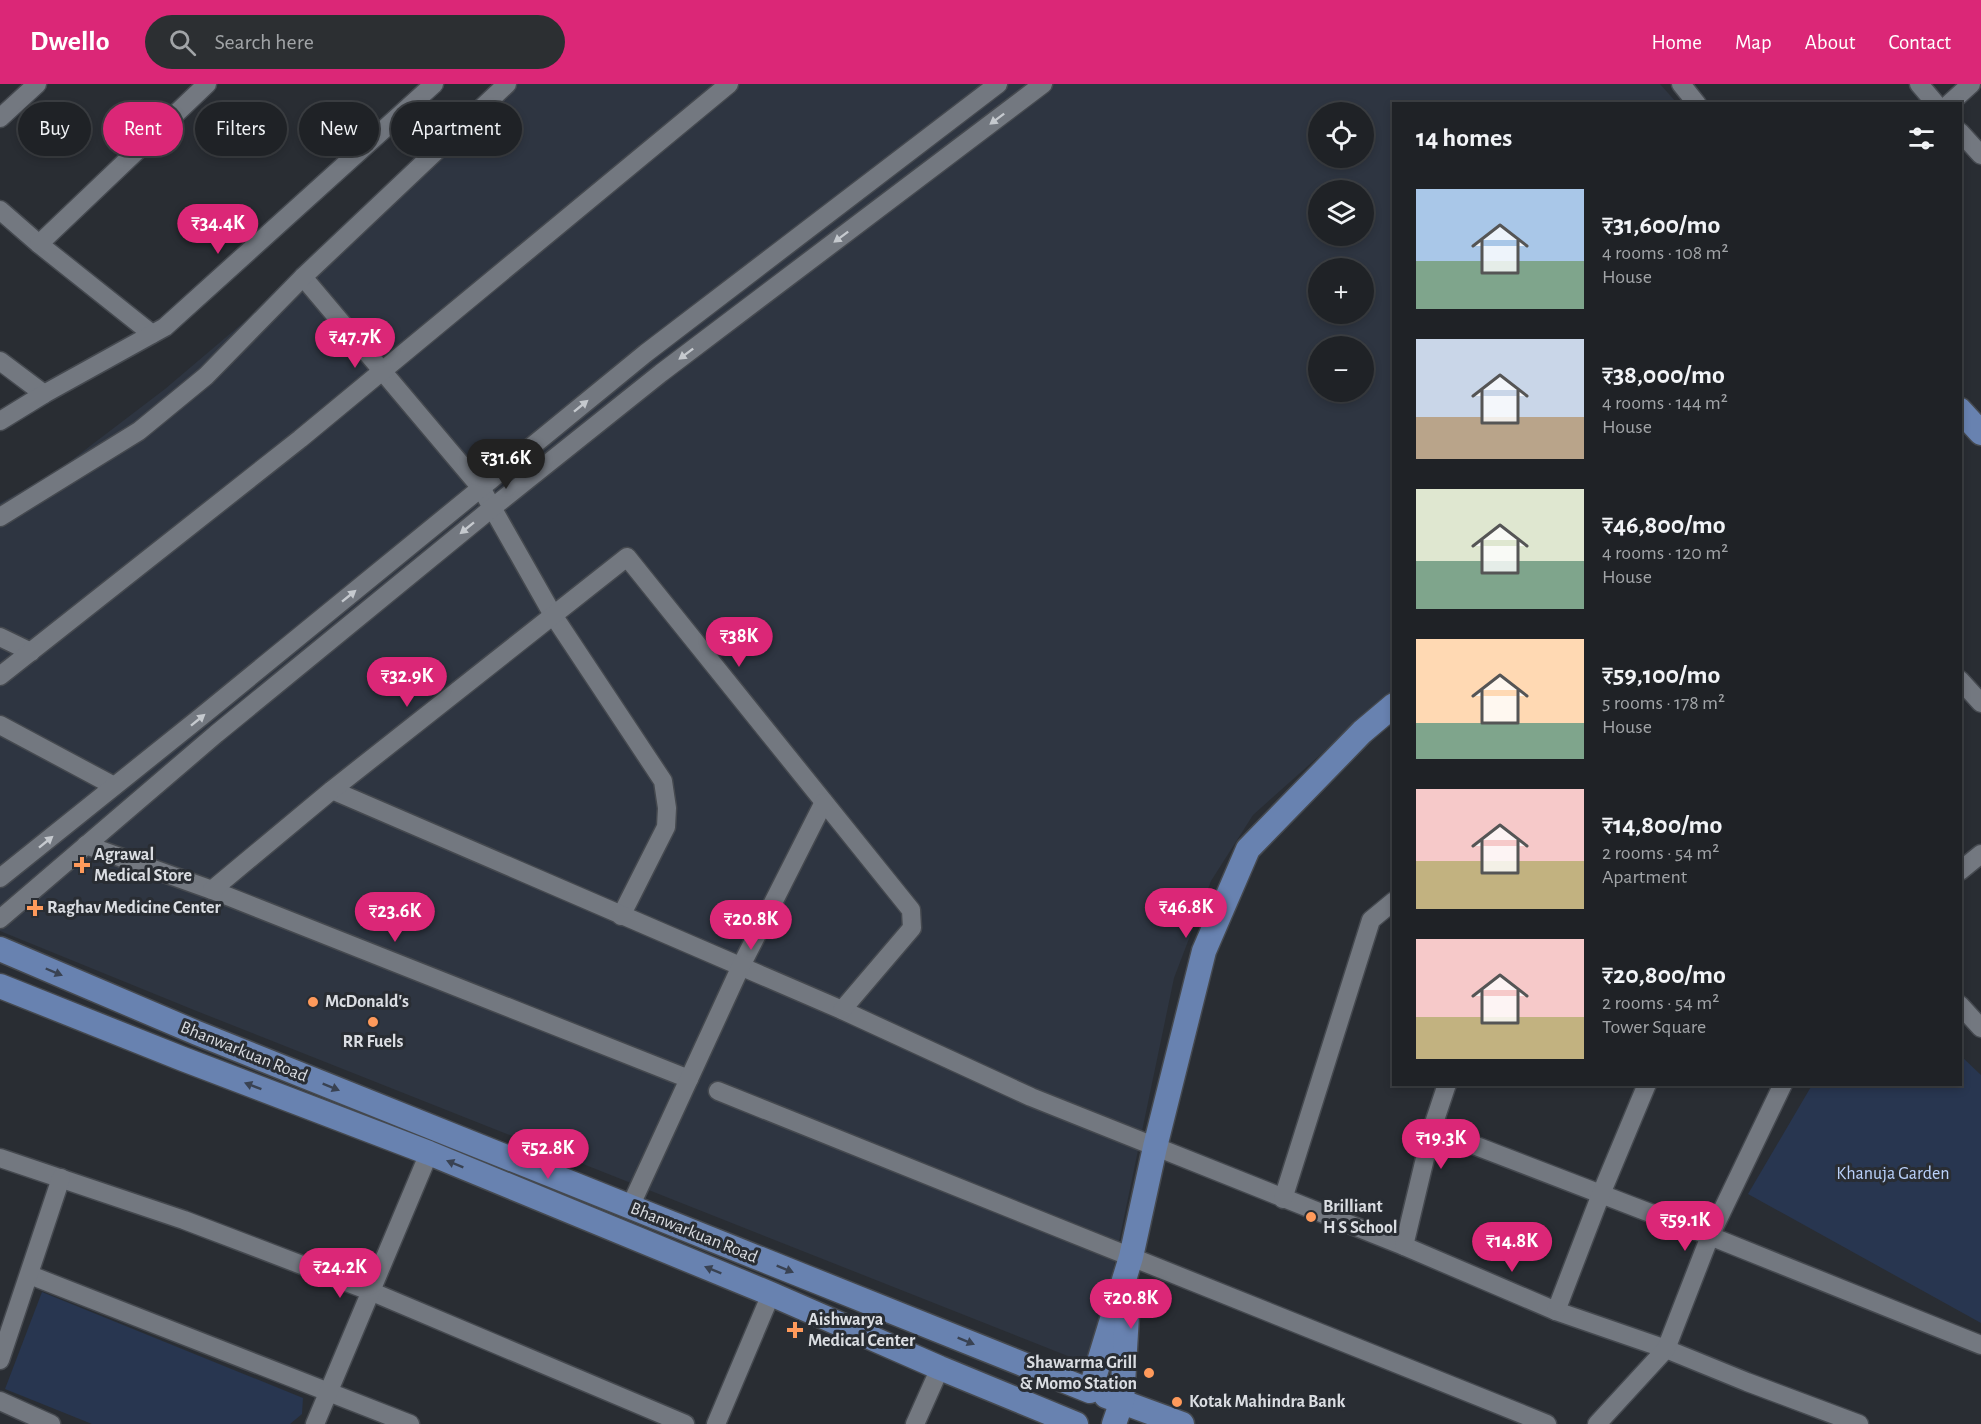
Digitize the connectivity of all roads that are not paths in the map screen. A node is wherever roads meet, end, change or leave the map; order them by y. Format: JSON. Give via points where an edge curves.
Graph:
{"nodes":[{"id":1,"x":37,"y":84,"type":"edge"},
{"id":2,"x":207,"y":84,"type":"edge"},
{"id":3,"x":434,"y":84,"type":"edge"},
{"id":4,"x":507,"y":84,"type":"edge"},
{"id":5,"x":729,"y":84,"type":"edge"},
{"id":6,"x":998,"y":84,"type":"edge"},
{"id":7,"x":1043,"y":84,"type":"edge"},
{"id":8,"x":1681,"y":84,"type":"edge"},
{"id":9,"x":1919,"y":84,"type":"edge"},
{"id":10,"x":1971,"y":84,"type":"edge"},
{"id":11,"x":1695,"y":102,"type":"edge"},
{"id":12,"x":1934,"y":102,"type":"edge"},
{"id":13,"x":1951,"y":102,"type":"edge"},
{"id":14,"x":0,"y":118,"type":"edge"},
{"id":15,"x":1962,"y":134,"type":"edge"},
{"id":16,"x":1981,"y":155,"type":"edge"},
{"id":17,"x":0,"y":210,"type":"edge"},
{"id":18,"x":39,"y":244,"type":"junction"},
{"id":19,"x":303,"y":277,"type":"junction"},
{"id":20,"x":152,"y":334,"type":"junction"},
{"id":21,"x":0,"y":361,"type":"edge"},
{"id":22,"x":383,"y":369,"type":"junction"},
{"id":23,"x":44,"y":394,"type":"junction"},
{"id":24,"x":1962,"y":412,"type":"edge"},
{"id":25,"x":0,"y":421,"type":"edge"},
{"id":26,"x":1981,"y":433,"type":"edge"},
{"id":27,"x":481,"y":488,"type":"junction"},
{"id":28,"x":492,"y":508,"type":"junction"},
{"id":29,"x":0,"y":517,"type":"edge"},
{"id":30,"x":553,"y":615,"type":"junction"},
{"id":31,"x":0,"y":637,"type":"edge"},
{"id":32,"x":30,"y":652,"type":"junction"},
{"id":33,"x":0,"y":676,"type":"edge"},
{"id":34,"x":1392,"y":707,"type":"edge"},
{"id":35,"x":0,"y":725,"type":"edge"},
{"id":36,"x":114,"y":786,"type":"junction"},
{"id":37,"x":332,"y":790,"type":"junction"},
{"id":38,"x":824,"y":802,"type":"junction"},
{"id":39,"x":86,"y":845,"type":"junction"},
{"id":40,"x":0,"y":878,"type":"edge"},
{"id":41,"x":212,"y":890,"type":"junction"},
{"id":42,"x":1392,"y":903,"type":"edge"},
{"id":43,"x":621,"y":916,"type":"junction"},
{"id":44,"x":0,"y":919,"type":"edge"},
{"id":45,"x":0,"y":949,"type":"edge"},
{"id":46,"x":741,"y":966,"type":"junction"},
{"id":47,"x":0,"y":986,"type":"edge"},
{"id":48,"x":1962,"y":1007,"type":"edge"},
{"id":49,"x":842,"y":1010,"type":"junction"},
{"id":50,"x":1981,"y":1028,"type":"edge"},
{"id":51,"x":689,"y":1079,"type":"junction"},
{"id":52,"x":1446,"y":1086,"type":"edge"},
{"id":53,"x":1646,"y":1086,"type":"edge"},
{"id":54,"x":1782,"y":1086,"type":"edge"},
{"id":55,"x":718,"y":1091,"type":"dead end"},
{"id":56,"x":1432,"y":1129,"type":"junction"},
{"id":57,"x":1155,"y":1147,"type":"junction"},
{"id":58,"x":429,"y":1153,"type":"junction"},
{"id":59,"x":0,"y":1158,"type":"edge"},
{"id":60,"x":61,"y":1178,"type":"junction"},
{"id":61,"x":1601,"y":1194,"type":"junction"},
{"id":62,"x":1283,"y":1199,"type":"junction"},
{"id":63,"x":630,"y":1207,"type":"junction"},
{"id":64,"x":1710,"y":1236,"type":"junction"},
{"id":65,"x":1404,"y":1246,"type":"junction"},
{"id":66,"x":1131,"y":1257,"type":"junction"},
{"id":67,"x":30,"y":1275,"type":"junction"},
{"id":68,"x":370,"y":1291,"type":"junction"},
{"id":69,"x":771,"y":1294,"type":"junction"},
{"id":70,"x":1556,"y":1311,"type":"junction"},
{"id":71,"x":1981,"y":1344,"type":"edge"},
{"id":72,"x":1666,"y":1349,"type":"junction"},
{"id":73,"x":0,"y":1360,"type":"edge"},
{"id":74,"x":940,"y":1368,"type":"junction"},
{"id":75,"x":1090,"y":1391,"type":"junction"},
{"id":76,"x":327,"y":1392,"type":"junction"},
{"id":77,"x":0,"y":1401,"type":"edge"},
{"id":78,"x":1122,"y":1401,"type":"junction"},
{"id":79,"x":51,"y":1424,"type":"edge"},
{"id":80,"x":315,"y":1424,"type":"edge"},
{"id":81,"x":410,"y":1424,"type":"edge"},
{"id":82,"x":685,"y":1424,"type":"edge"},
{"id":83,"x":716,"y":1424,"type":"edge"},
{"id":84,"x":915,"y":1424,"type":"edge"},
{"id":85,"x":1078,"y":1424,"type":"edge"},
{"id":86,"x":1114,"y":1424,"type":"edge"},
{"id":87,"x":1182,"y":1424,"type":"edge"},
{"id":88,"x":1547,"y":1424,"type":"edge"},
{"id":89,"x":1597,"y":1424,"type":"edge"},
{"id":90,"x":1859,"y":1424,"type":"edge"}],
"edges":[{"from":1,"to":14,"type":"street"},
{"from":2,"to":18,"type":"street"},
{"from":3,"to":20,"type":"street","via":[[165,327]]},
{"from":4,"to":19,"type":"street"},
{"from":5,"to":22,"type":"street"},
{"from":27,"to":6,"type":"street","one_way":true,"via":[[646,353]]},
{"from":7,"to":28,"type":"street","one_way":true,"via":[[671,365]]},
{"from":8,"to":11,"type":"street"},
{"from":9,"to":12,"type":"street"},
{"from":10,"to":13,"type":"street"},
{"from":15,"to":16,"type":"street"},
{"from":17,"to":18,"type":"street"},
{"from":18,"to":20,"type":"street"},
{"from":19,"to":22,"type":"street"},
{"from":19,"to":29,"type":"street","via":[[206,376],[139,432]]},
{"from":20,"to":23,"type":"street"},
{"from":21,"to":23,"type":"street"},
{"from":22,"to":27,"type":"street"},
{"from":22,"to":32,"type":"street"},
{"from":23,"to":25,"type":"street"},
{"from":24,"to":26,"type":"main road"},
{"from":27,"to":28,"type":"street"},
{"from":36,"to":27,"type":"street","one_way":true},
{"from":28,"to":30,"type":"street"},
{"from":28,"to":39,"type":"street","one_way":true},
{"from":30,"to":37,"type":"street"},
{"from":30,"to":38,"type":"street","via":[[627,557]]},
{"from":30,"to":43,"type":"street","via":[[663,781],[666,827]]},
{"from":31,"to":32,"type":"street"},
{"from":32,"to":33,"type":"street"},
{"from":34,"to":57,"type":"main road","via":[[1362,732],[1248,849],[1204,951]]},
{"from":35,"to":36,"type":"street"},
{"from":40,"to":36,"type":"street","one_way":true},
{"from":37,"to":41,"type":"street"},
{"from":37,"to":43,"type":"street"},
{"from":38,"to":46,"type":"street"},
{"from":38,"to":49,"type":"street","via":[[911,910],[913,918],[912,928]]},
{"from":39,"to":41,"type":"street"},
{"from":39,"to":44,"type":"street"},
{"from":41,"to":51,"type":"street"},
{"from":42,"to":62,"type":"street","via":[[1371,920]]},
{"from":43,"to":46,"type":"street"},
{"from":45,"to":63,"type":"main road","name":"Bhanwarkuan Road","one_way":true,"via":[[197,1033]]},
{"from":46,"to":49,"type":"street"},
{"from":46,"to":51,"type":"street"},
{"from":58,"to":47,"type":"main road","name":"Bhanwarkuan Road","one_way":true},
{"from":48,"to":50,"type":"street"},
{"from":49,"to":57,"type":"street","via":[[1031,1097]]},
{"from":51,"to":63,"type":"street"},
{"from":52,"to":56,"type":"street"},
{"from":53,"to":61,"type":"street"},
{"from":54,"to":64,"type":"street"},
{"from":55,"to":66,"type":"street"},
{"from":56,"to":61,"type":"street"},
{"from":56,"to":65,"type":"street"},
{"from":57,"to":62,"type":"street"},
{"from":57,"to":66,"type":"main road"},
{"from":58,"to":68,"type":"street"},
{"from":69,"to":58,"type":"main road","name":"Bhanwarkuan Road","one_way":true},
{"from":59,"to":60,"type":"street"},
{"from":60,"to":67,"type":"street"},
{"from":60,"to":68,"type":"street"},
{"from":61,"to":64,"type":"street"},
{"from":61,"to":70,"type":"street"},
{"from":62,"to":65,"type":"street"},
{"from":63,"to":75,"type":"main road","name":"Bhanwarkuan Road","one_way":true},
{"from":64,"to":71,"type":"street"},
{"from":64,"to":72,"type":"street"},
{"from":65,"to":70,"type":"street"},
{"from":66,"to":75,"type":"main road"},
{"from":66,"to":78,"type":"main road"},
{"from":66,"to":88,"type":"street"},
{"from":67,"to":73,"type":"street"},
{"from":67,"to":76,"type":"street"},
{"from":68,"to":76,"type":"street"},
{"from":68,"to":82,"type":"street"},
{"from":69,"to":74,"type":"main road","name":"Bhanwarkuan Road"},
{"from":69,"to":83,"type":"street"},
{"from":70,"to":72,"type":"street"},
{"from":72,"to":89,"type":"street"},
{"from":72,"to":90,"type":"street"},
{"from":74,"to":84,"type":"street"},
{"from":74,"to":85,"type":"main road","name":"Bhanwarkuan Road"},
{"from":75,"to":78,"type":"main road","name":"Bhanwarkuan Road"},
{"from":75,"to":85,"type":"main road"},
{"from":76,"to":80,"type":"street"},
{"from":76,"to":81,"type":"street"},
{"from":77,"to":79,"type":"street"},
{"from":78,"to":86,"type":"main road"},
{"from":78,"to":87,"type":"main road","name":"Bhanwarkuan Road"}]}
